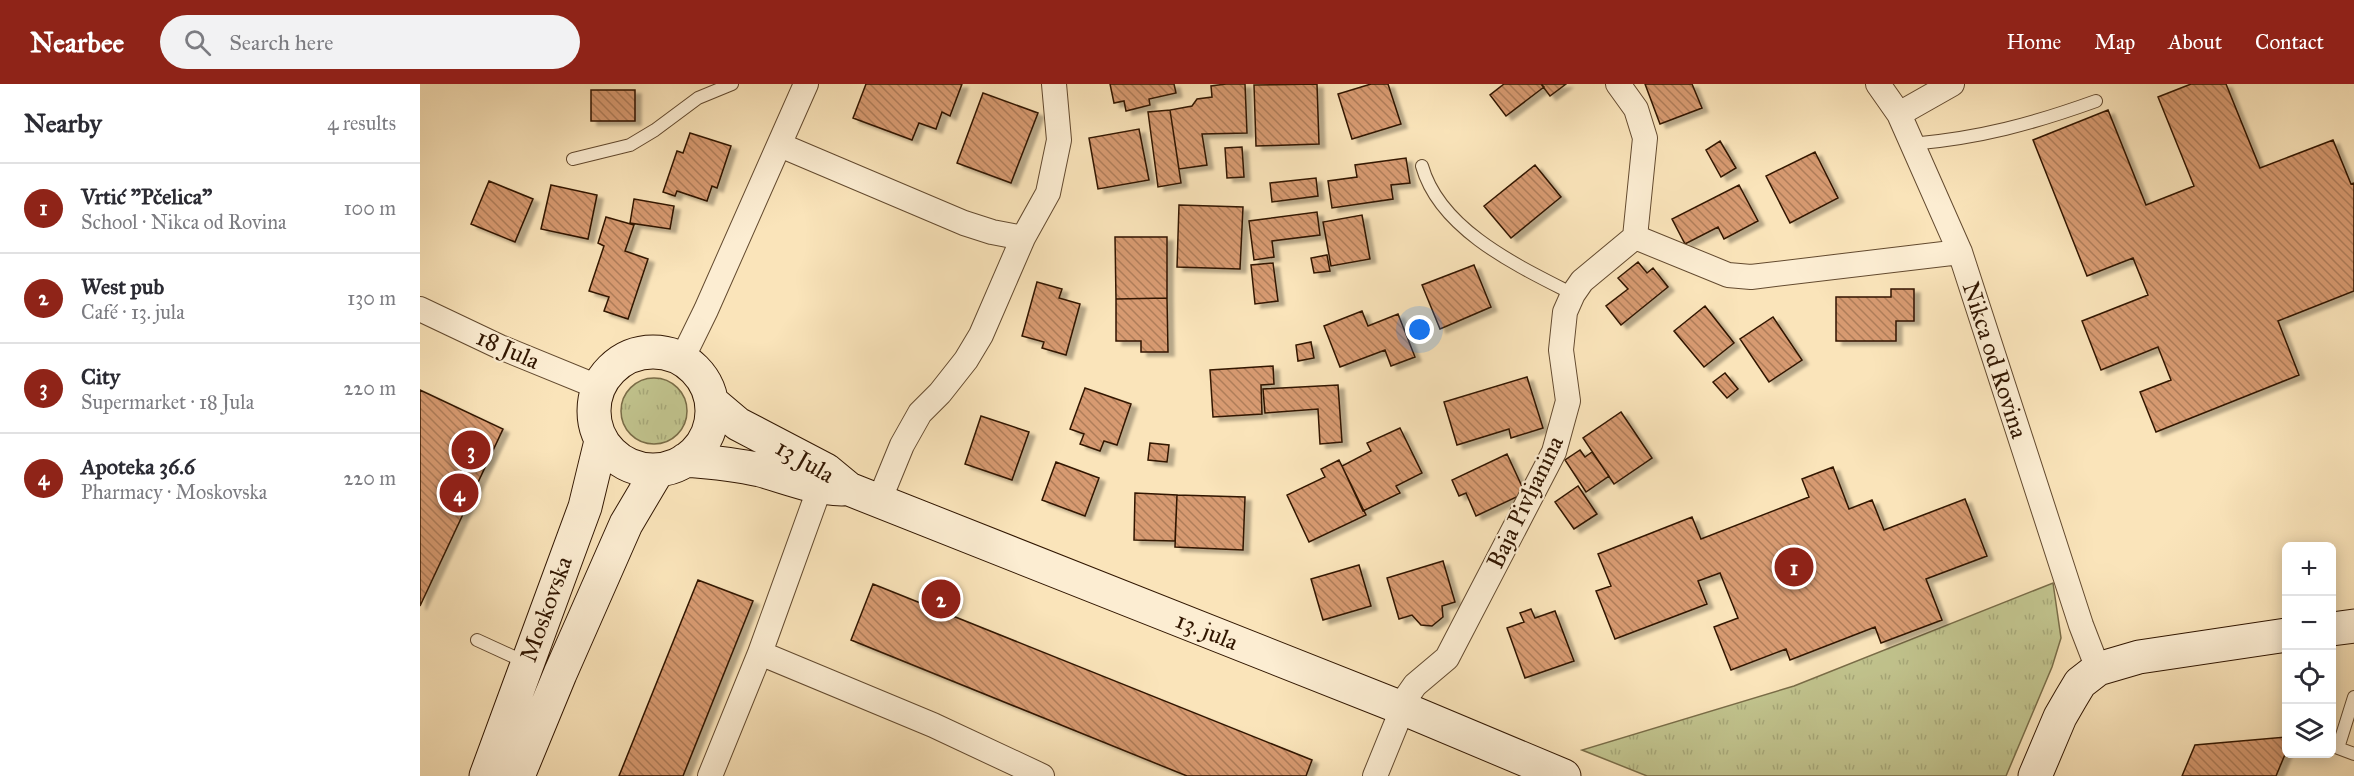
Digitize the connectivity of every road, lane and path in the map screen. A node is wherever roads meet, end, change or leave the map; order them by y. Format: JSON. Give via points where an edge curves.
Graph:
{"nodes":[{"id":1,"x":732,"y":84,"type":"edge"},
{"id":2,"x":806,"y":84,"type":"edge"},
{"id":3,"x":1054,"y":84,"type":"edge"},
{"id":4,"x":1618,"y":84,"type":"edge"},
{"id":5,"x":1878,"y":84,"type":"edge"},
{"id":6,"x":1952,"y":84,"type":"edge"},
{"id":7,"x":2096,"y":101,"type":"dead end"},
{"id":8,"x":1899,"y":114,"type":"junction"},
{"id":9,"x":1912,"y":144,"type":"junction"},
{"id":10,"x":780,"y":145,"type":"junction"},
{"id":11,"x":573,"y":159,"type":"dead end"},
{"id":12,"x":1422,"y":166,"type":"dead end"},
{"id":13,"x":1635,"y":237,"type":"junction"},
{"id":14,"x":1023,"y":238,"type":"junction"},
{"id":15,"x":1960,"y":252,"type":"junction"},
{"id":16,"x":1572,"y":294,"type":"junction"},
{"id":17,"x":420,"y":309,"type":"edge"},
{"id":18,"x":682,"y":359,"type":"junction"},
{"id":19,"x":598,"y":387,"type":"junction"},
{"id":20,"x":712,"y":402,"type":"junction"},
{"id":21,"x":602,"y":441,"type":"junction"},
{"id":22,"x":672,"y":465,"type":"junction"},
{"id":23,"x":832,"y":482,"type":"junction"},
{"id":24,"x":879,"y":501,"type":"junction"},
{"id":25,"x":2354,"y":626,"type":"edge"},
{"id":26,"x":2336,"y":628,"type":"edge"},
{"id":27,"x":2282,"y":637,"type":"edge"},
{"id":28,"x":477,"y":640,"type":"dead end"},
{"id":29,"x":760,"y":653,"type":"junction"},
{"id":30,"x":526,"y":662,"type":"junction"},
{"id":31,"x":2098,"y":669,"type":"junction"},
{"id":32,"x":2354,"y":697,"type":"edge"},
{"id":33,"x":1402,"y":708,"type":"junction"},
{"id":34,"x":2354,"y":754,"type":"edge"},
{"id":35,"x":2037,"y":771,"type":"edge"},
{"id":36,"x":486,"y":776,"type":"edge"},
{"id":37,"x":518,"y":776,"type":"edge"},
{"id":38,"x":710,"y":776,"type":"edge"},
{"id":39,"x":1042,"y":776,"type":"edge"},
{"id":40,"x":1375,"y":776,"type":"edge"},
{"id":41,"x":1564,"y":776,"type":"edge"}],
"edges":[{"from":1,"to":11,"type":"lane","via":[[698,98],[630,145]]},
{"from":2,"to":10,"type":"street"},
{"from":3,"to":14,"type":"street","via":[[1059,140],[1054,170],[1048,193]]},
{"from":4,"to":13,"type":"street","via":[[1636,109],[1645,138]]},
{"from":5,"to":8,"type":"street","name":"Nikca od Rovina"},
{"from":6,"to":8,"type":"street"},
{"from":7,"to":9,"type":"lane","via":[[1990,134]]},
{"from":8,"to":9,"type":"street","name":"Nikca od Rovina"},
{"from":9,"to":15,"type":"street","name":"Nikca od Rovina"},
{"from":10,"to":14,"type":"street","via":[[964,222]]},
{"from":10,"to":18,"type":"street"},
{"from":12,"to":16,"type":"lane","via":[[1426,180],[1461,225],[1484,244]]},
{"from":13,"to":15,"type":"street","via":[[1728,275],[1750,277]]},
{"from":13,"to":16,"type":"street","name":"Baja Pivljanina"},
{"from":14,"to":24,"type":"street","via":[[981,335],[966,360],[920,413]]},
{"from":15,"to":31,"type":"street","name":"Nikca od Rovina"},
{"from":16,"to":33,"type":"street","name":"Baja Pivljanina","via":[[1565,312],[1561,350],[1568,401],[1554,452],[1447,658],[1414,685]]},
{"from":17,"to":19,"type":"street","name":"18 Jula"},
{"from":18,"to":19,"type":"main road","via":[[650,351],[634,354],[606,373]]},
{"from":18,"to":20,"type":"main road","via":[[696,370]]},
{"from":19,"to":21,"type":"main road","via":[[593,405],[594,424]]},
{"from":20,"to":22,"type":"main road","via":[[707,435],[698,449]]},
{"from":20,"to":23,"type":"main road","name":"13 Jula","via":[[738,424]]},
{"from":21,"to":22,"type":"main road","via":[[612,454],[642,469]]},
{"from":21,"to":30,"type":"main road","name":"Moskovska","via":[[585,507]]},
{"from":22,"to":23,"type":"main road","name":"13 Jula","via":[[725,463]]},
{"from":22,"to":37,"type":"main road","name":"Moskovska","via":[[622,531]]},
{"from":23,"to":24,"type":"main road","name":"13. jula"},
{"from":23,"to":29,"type":"street"},
{"from":24,"to":33,"type":"main road","name":"13. jula"},
{"from":25,"to":26,"type":"main road"},
{"from":27,"to":31,"type":"main road","via":[[2139,657]]},
{"from":28,"to":30,"type":"lane"},
{"from":29,"to":38,"type":"street"},
{"from":29,"to":39,"type":"street","via":[[933,725]]},
{"from":30,"to":36,"type":"main road","name":"Moskovska"},
{"from":31,"to":35,"type":"main road","via":[[2080,683],[2071,698]]},
{"from":32,"to":34,"type":"lane","via":[[2338,748]]},
{"from":33,"to":40,"type":"street","name":"Baja Pivljanina"},
{"from":33,"to":41,"type":"main road","name":"13. jula"}]}
